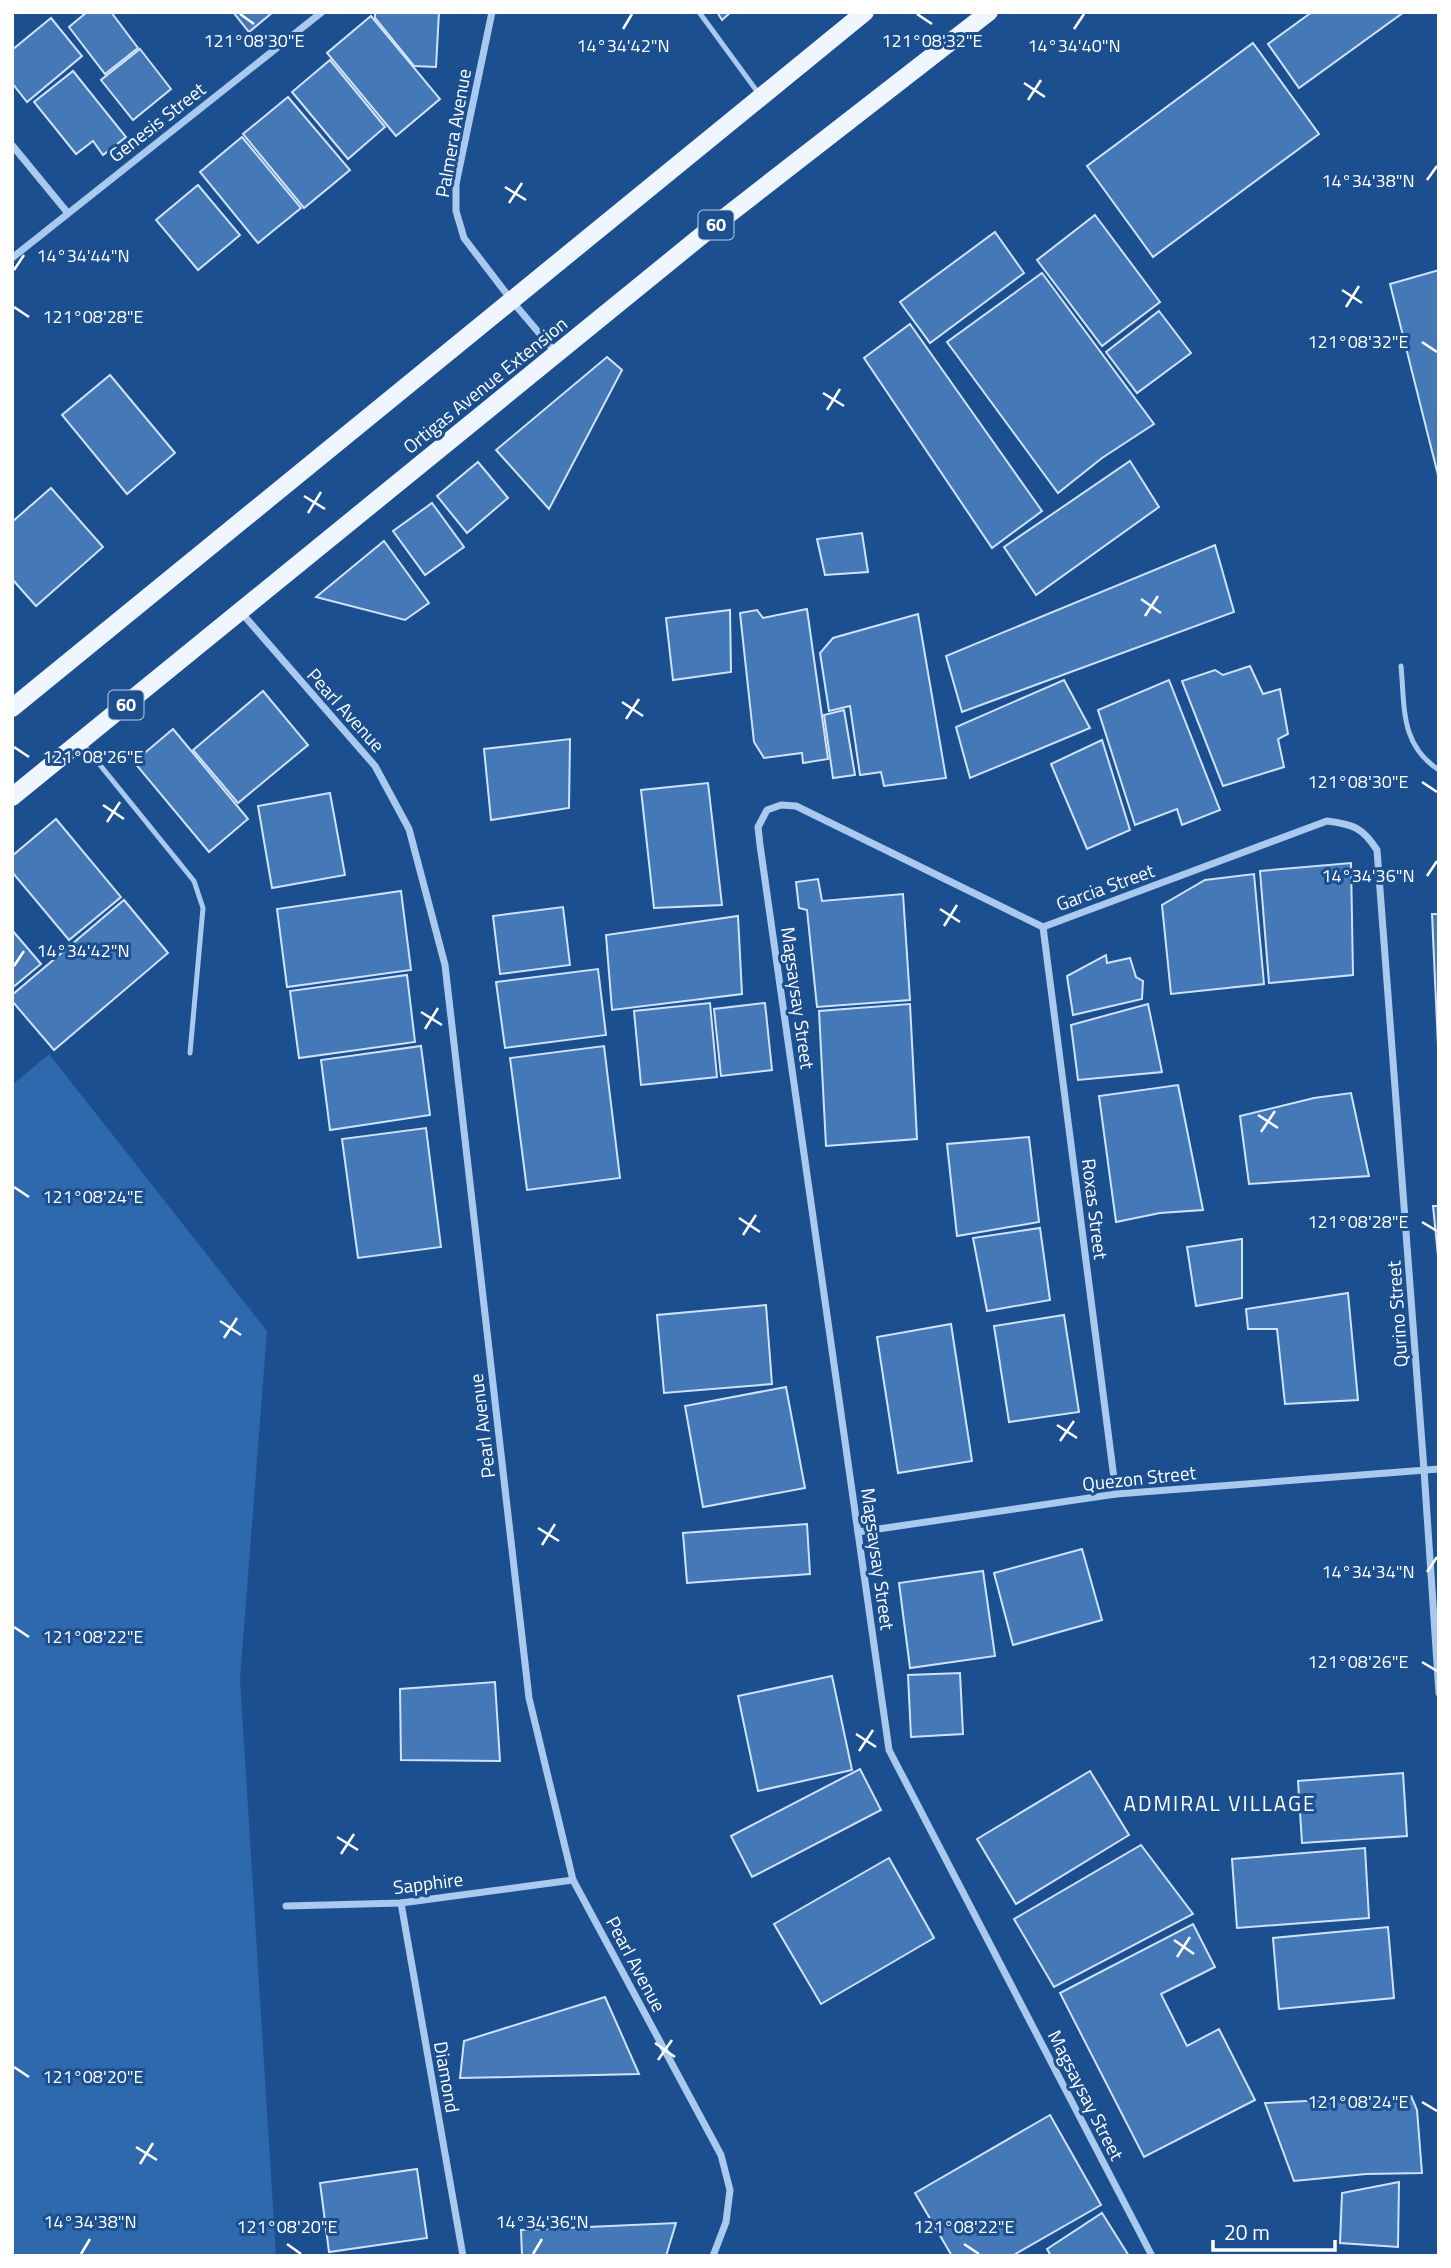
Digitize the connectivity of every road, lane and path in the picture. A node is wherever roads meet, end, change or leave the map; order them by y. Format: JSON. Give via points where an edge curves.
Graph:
{"nodes":[{"id":1,"x":323,"y":12,"type":"edge"},
{"id":2,"x":492,"y":12,"type":"edge"},
{"id":3,"x":699,"y":12,"type":"edge"},
{"id":4,"x":865,"y":12,"type":"edge"},
{"id":5,"x":989,"y":12,"type":"edge"},
{"id":6,"x":761,"y":96,"type":"junction"},
{"id":7,"x":12,"y":145,"type":"edge"},
{"id":8,"x":67,"y":212,"type":"junction"},
{"id":9,"x":12,"y":258,"type":"edge"},
{"id":10,"x":512,"y":301,"type":"junction"},
{"id":11,"x":557,"y":353,"type":"junction"},
{"id":12,"x":240,"y":611,"type":"junction"},
{"id":13,"x":1401,"y":666,"type":"dead end"},
{"id":14,"x":12,"y":708,"type":"edge"},
{"id":15,"x":82,"y":742,"type":"junction"},
{"id":16,"x":1439,"y":770,"type":"edge"},
{"id":17,"x":12,"y":797,"type":"edge"},
{"id":18,"x":767,"y":810,"type":"joint"},
{"id":19,"x":1377,"y":850,"type":"joint"},
{"id":20,"x":1043,"y":927,"type":"junction"},
{"id":21,"x":190,"y":1053,"type":"dead end"},
{"id":22,"x":1439,"y":1469,"type":"edge"},
{"id":23,"x":1424,"y":1470,"type":"junction"},
{"id":24,"x":1116,"y":1494,"type":"junction"},
{"id":25,"x":858,"y":1532,"type":"junction"},
{"id":26,"x":1439,"y":1693,"type":"edge"},
{"id":27,"x":573,"y":1880,"type":"junction"},
{"id":28,"x":401,"y":1903,"type":"junction"},
{"id":29,"x":286,"y":1906,"type":"dead end"},
{"id":30,"x":463,"y":2256,"type":"edge"},
{"id":31,"x":713,"y":2256,"type":"edge"},
{"id":32,"x":1152,"y":2256,"type":"edge"}],
"edges":[{"from":1,"to":8,"type":"street","name":"Genesis Street"},
{"from":2,"to":10,"type":"street","name":"Palmera Avenue","via":[[456,184],[456,211],[464,238]]},
{"from":3,"to":6,"type":"lane"},
{"from":4,"to":6,"type":"main road"},
{"from":5,"to":11,"type":"main road","name":"Ortigas Avenue Extension","number":"60"},
{"from":6,"to":10,"type":"main road"},
{"from":7,"to":8,"type":"street"},
{"from":8,"to":9,"type":"street","name":"Genesis Street"},
{"from":10,"to":11,"type":"street","name":"Palmera Avenue"},
{"from":10,"to":14,"type":"main road"},
{"from":11,"to":12,"type":"main road","name":"Ortigas Avenue Extension","number":"60"},
{"from":12,"to":15,"type":"main road","name":"Ortigas Avenue Extension","number":"60"},
{"from":12,"to":27,"type":"street","name":"Pearl Avenue","via":[[376,766],[409,829],[445,964],[529,1698]]},
{"from":13,"to":16,"type":"lane","via":[[1408,734],[1422,760]]},
{"from":15,"to":17,"type":"main road","name":"Ortigas Avenue Extension","number":"60"},
{"from":15,"to":21,"type":"lane","via":[[194,881],[203,908]]},
{"from":18,"to":20,"type":"street","name":"Garcia Street","via":[[796,806]]},
{"from":18,"to":25,"type":"street","name":"Magsaysay Street","via":[[758,827],[760,845]]},
{"from":19,"to":20,"type":"street","name":"Garcia Street","via":[[1367,835],[1349,823],[1327,821]]},
{"from":19,"to":23,"type":"street","name":"Qurino Street"},
{"from":20,"to":24,"type":"street","name":"Roxas Street"},
{"from":22,"to":23,"type":"street","name":"Quezon Street"},
{"from":23,"to":24,"type":"street","name":"Quezon Street"},
{"from":23,"to":26,"type":"street","name":"Qurino Street"},
{"from":24,"to":25,"type":"street","name":"Quezon Street"},
{"from":25,"to":32,"type":"street","name":"Magsaysay Street","via":[[889,1750]]},
{"from":27,"to":28,"type":"street","name":"Sapphire"},
{"from":27,"to":31,"type":"street","name":"Pearl Avenue","via":[[721,2155],[730,2190],[726,2222]]},
{"from":28,"to":29,"type":"street","name":"Sapphire"},
{"from":28,"to":30,"type":"street","name":"Diamond"}]}
